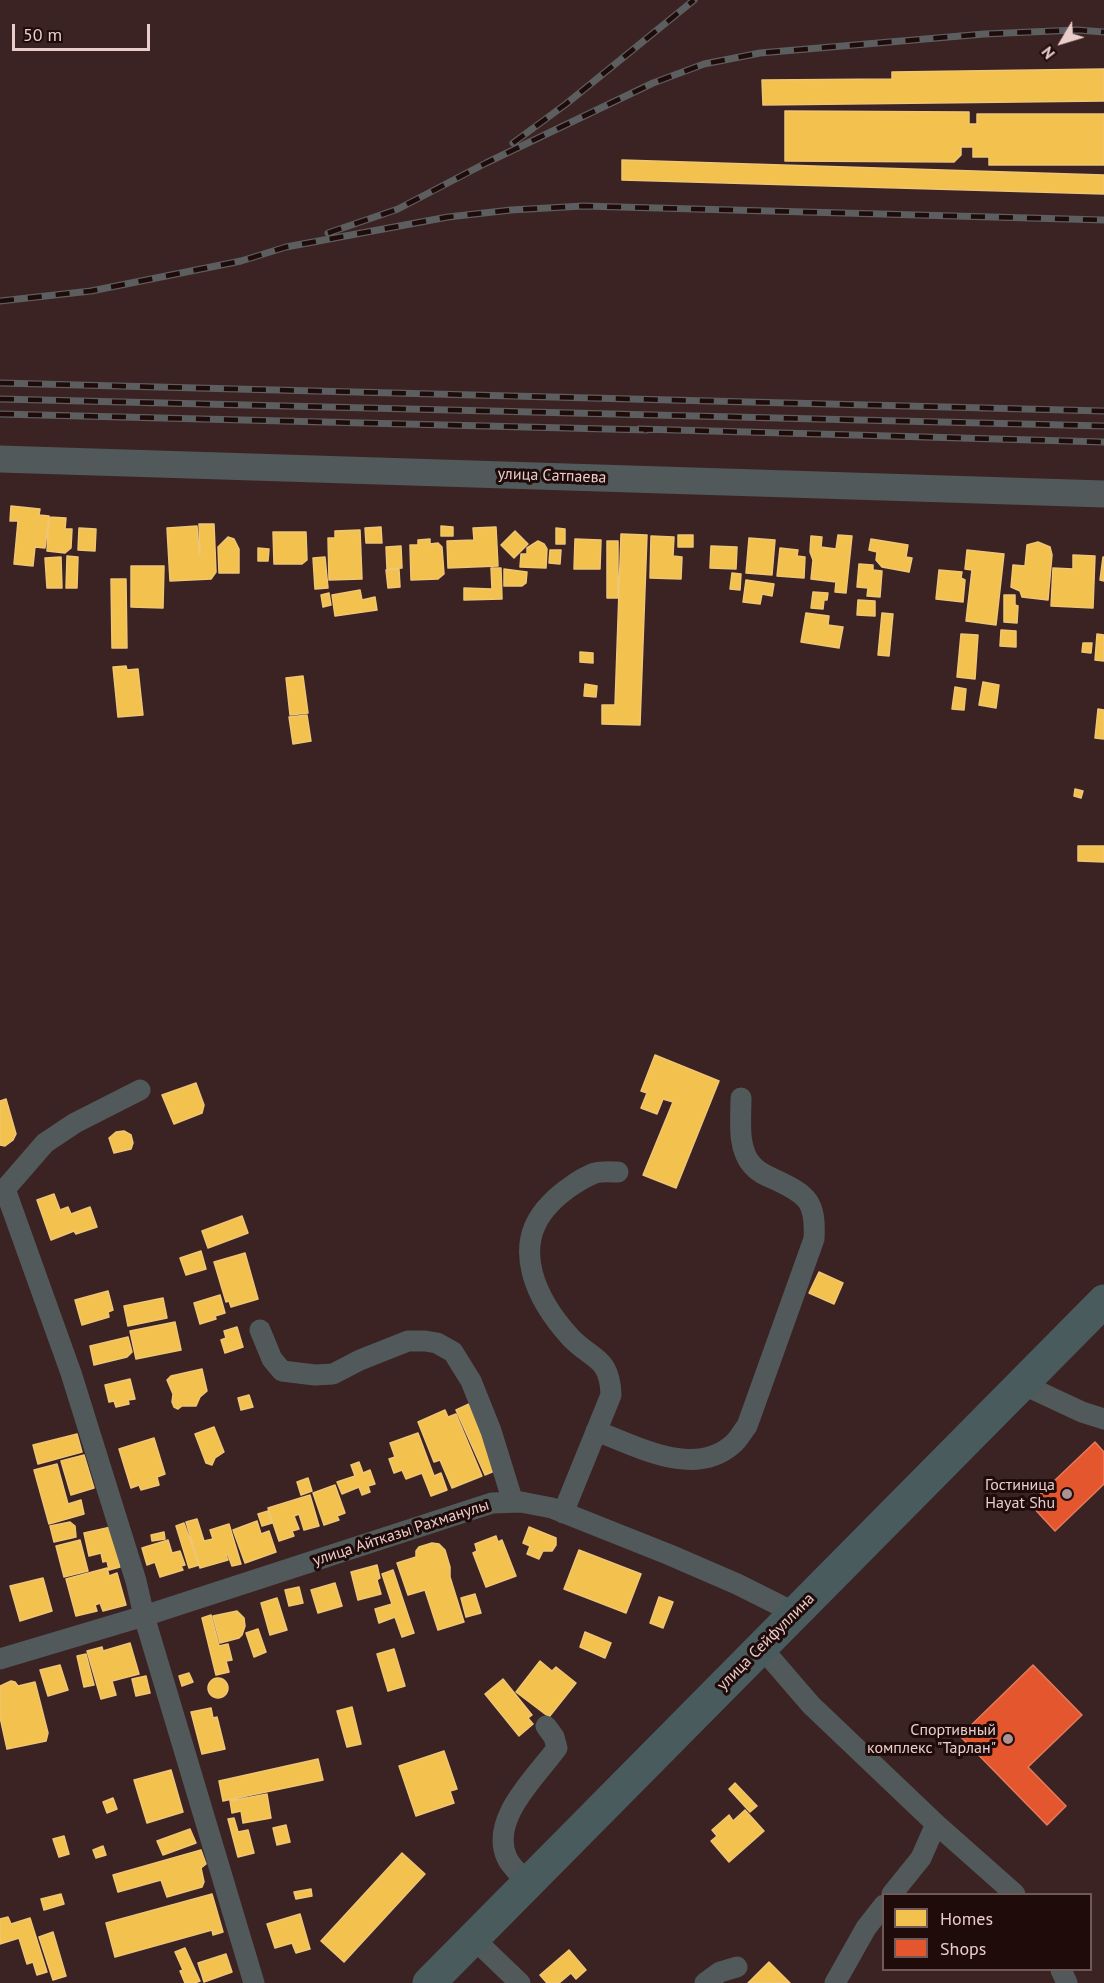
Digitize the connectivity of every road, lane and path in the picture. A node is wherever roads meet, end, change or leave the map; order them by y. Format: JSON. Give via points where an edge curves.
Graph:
{"nodes":[{"id":1,"x":0,"y":459,"type":"edge"},
{"id":2,"x":1104,"y":494,"type":"edge"},
{"id":3,"x":140,"y":1090,"type":"dead end"},
{"id":4,"x":741,"y":1098,"type":"dead end"},
{"id":5,"x":618,"y":1172,"type":"dead end"},
{"id":6,"x":3,"y":1190,"type":"edge"},
{"id":7,"x":1104,"y":1301,"type":"edge"},
{"id":8,"x":260,"y":1330,"type":"dead end"},
{"id":9,"x":1022,"y":1384,"type":"junction"},
{"id":10,"x":1104,"y":1419,"type":"edge"},
{"id":11,"x":596,"y":1431,"type":"junction"},
{"id":12,"x":513,"y":1503,"type":"junction"},
{"id":13,"x":563,"y":1513,"type":"junction"},
{"id":14,"x":795,"y":1613,"type":"junction"},
{"id":15,"x":144,"y":1616,"type":"junction"},
{"id":16,"x":761,"y":1647,"type":"junction"},
{"id":17,"x":0,"y":1659,"type":"edge"},
{"id":18,"x":546,"y":1726,"type":"dead end"},
{"id":19,"x":936,"y":1824,"type":"junction"},
{"id":20,"x":528,"y":1883,"type":"junction"},
{"id":21,"x":893,"y":1893,"type":"edge"},
{"id":22,"x":1014,"y":1893,"type":"edge"},
{"id":23,"x":882,"y":1908,"type":"edge"},
{"id":24,"x":473,"y":1938,"type":"junction"},
{"id":25,"x":737,"y":1967,"type":"dead end"},
{"id":26,"x":254,"y":1983,"type":"edge"},
{"id":27,"x":429,"y":1983,"type":"edge"},
{"id":28,"x":520,"y":1983,"type":"edge"},
{"id":29,"x":705,"y":1983,"type":"edge"},
{"id":30,"x":835,"y":1983,"type":"edge"}],
"edges":[{"from":1,"to":2,"type":"street","name":"улица Сатпаева"},
{"from":3,"to":6,"type":"street","via":[[45,1143]]},
{"from":4,"to":11,"type":"street","via":[[741,1137],[751,1165],[803,1195],[810,1202],[815,1222],[814,1239],[747,1426],[720,1453],[698,1459],[673,1459]]},
{"from":5,"to":11,"type":"street","via":[[596,1173],[559,1194],[534,1227],[528,1250],[538,1287],[554,1316],[572,1338],[598,1358],[611,1381],[611,1395]]},
{"from":6,"to":15,"type":"street","via":[[71,1373]]},
{"from":7,"to":9,"type":"main road","name":"улица Сейфуллина"},
{"from":8,"to":12,"type":"street","via":[[272,1359],[282,1371],[295,1373],[333,1374],[408,1341],[431,1342],[453,1352],[471,1381],[491,1431]]},
{"from":9,"to":10,"type":"street"},
{"from":9,"to":14,"type":"main road","name":"улица Сейфуллина"},
{"from":11,"to":13,"type":"street"},
{"from":12,"to":13,"type":"street","name":"улица Айтказы Рахманулы"},
{"from":12,"to":15,"type":"street","name":"улица Айтказы Рахманулы","via":[[492,1503]]},
{"from":13,"to":14,"type":"street","name":"улица Айтказы Рахманулы","via":[[670,1555]]},
{"from":14,"to":16,"type":"main road","name":"улица Сейфуллина"},
{"from":15,"to":17,"type":"street","name":"улица Айтказы Рахманулы"},
{"from":15,"to":26,"type":"street"},
{"from":16,"to":19,"type":"street","via":[[811,1705]]},
{"from":16,"to":20,"type":"main road","name":"улица Сейфуллина"},
{"from":18,"to":20,"type":"street","via":[[557,1748],[516,1798],[502,1846],[508,1860]]},
{"from":19,"to":21,"type":"street","via":[[921,1858]]},
{"from":19,"to":22,"type":"street"},
{"from":20,"to":24,"type":"main road","name":"улица Сейфуллина"},
{"from":23,"to":30,"type":"street"},
{"from":24,"to":27,"type":"main road","name":"улица Сейфуллина"},
{"from":24,"to":28,"type":"street"},
{"from":25,"to":29,"type":"street","via":[[720,1972]]}]}
